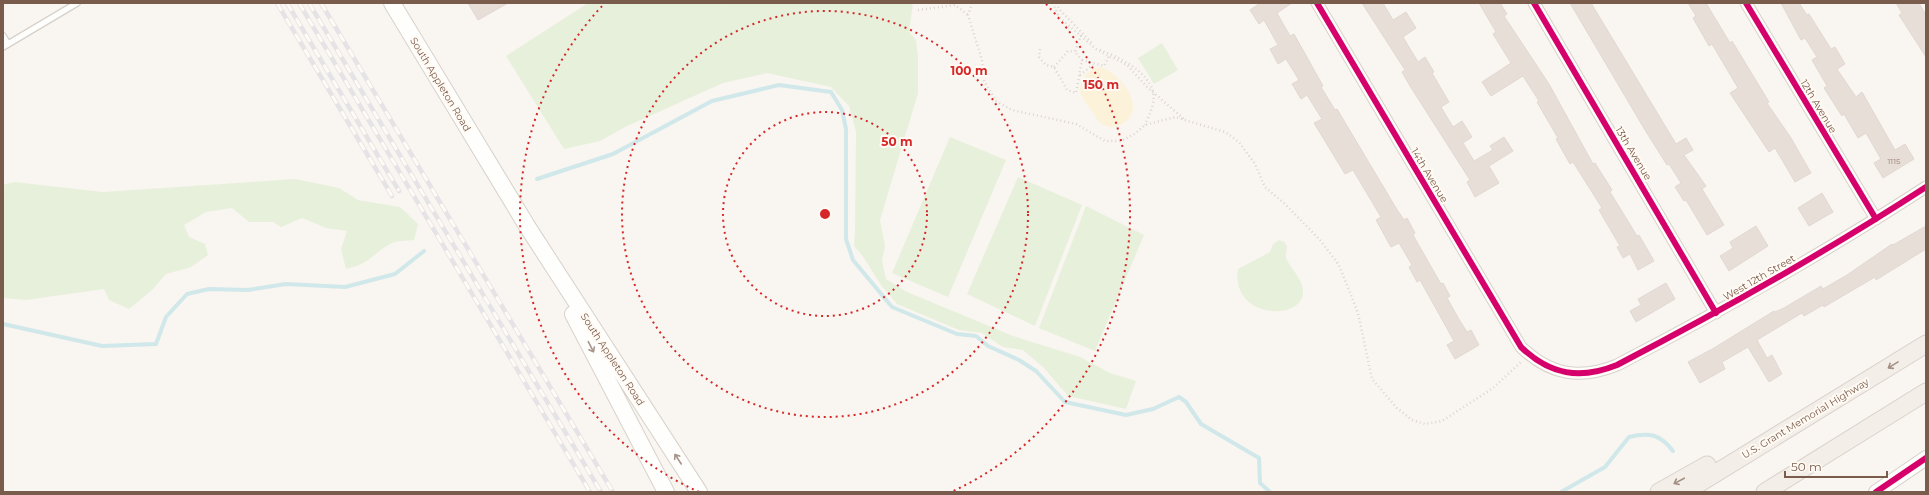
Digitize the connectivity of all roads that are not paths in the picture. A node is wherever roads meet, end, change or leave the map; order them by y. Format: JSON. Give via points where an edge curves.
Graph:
{"nodes":[{"id":1,"x":77,"y":3,"type":"edge"},
{"id":2,"x":392,"y":3,"type":"edge"},
{"id":3,"x":1317,"y":3,"type":"edge"},
{"id":4,"x":1534,"y":3,"type":"edge"},
{"id":5,"x":1746,"y":3,"type":"edge"},
{"id":6,"x":3,"y":36,"type":"edge"},
{"id":7,"x":6,"y":46,"type":"edge"},
{"id":8,"x":1926,"y":186,"type":"edge"},
{"id":9,"x":1876,"y":220,"type":"junction"},
{"id":10,"x":527,"y":226,"type":"junction"},
{"id":11,"x":1716,"y":313,"type":"junction"},
{"id":12,"x":1926,"y":344,"type":"edge"},
{"id":13,"x":1529,"y":354,"type":"joint"},
{"id":14,"x":1861,"y":384,"type":"junction"},
{"id":15,"x":1921,"y":395,"type":"edge"},
{"id":16,"x":1926,"y":458,"type":"edge"},
{"id":17,"x":666,"y":492,"type":"edge"},
{"id":18,"x":699,"y":492,"type":"edge"},
{"id":19,"x":1658,"y":492,"type":"edge"},
{"id":20,"x":1685,"y":492,"type":"edge"},
{"id":21,"x":1765,"y":492,"type":"edge"},
{"id":22,"x":1784,"y":492,"type":"edge"},
{"id":23,"x":1876,"y":492,"type":"edge"}],
"edges":[{"from":1,"to":7,"type":"lane"},
{"from":2,"to":10,"type":"main road","name":"South Appleton Road"},
{"from":3,"to":13,"type":"street","name":"14th Avenue","via":[[1504,321],[1521,347]]},
{"from":4,"to":11,"type":"street","name":"13th Avenue"},
{"from":5,"to":9,"type":"street","name":"12th Avenue"},
{"from":6,"to":7,"type":"lane"},
{"from":8,"to":9,"type":"street","name":"West 12th Street"},
{"from":9,"to":11,"type":"street","name":"West 12th Street"},
{"from":10,"to":17,"type":"main road","name":"South Appleton Road","one_way":true},
{"from":18,"to":10,"type":"main road","name":"South Appleton Road","one_way":true},
{"from":11,"to":13,"type":"street","name":"West 12th Street","via":[[1603,371],[1587,374],[1564,372],[1542,364]]},
{"from":12,"to":14,"type":"main road","name":"U.S. Grant Memorial Highway","one_way":true},
{"from":14,"to":19,"type":"main road","one_way":true,"via":[[1785,416],[1704,468]]},
{"from":14,"to":20,"type":"main road","name":"U.S. Grant Memorial Highway"},
{"from":15,"to":21,"type":"main road"},
{"from":15,"to":22,"type":"main road","via":[[1860,443]]},
{"from":16,"to":23,"type":"street"}]}
